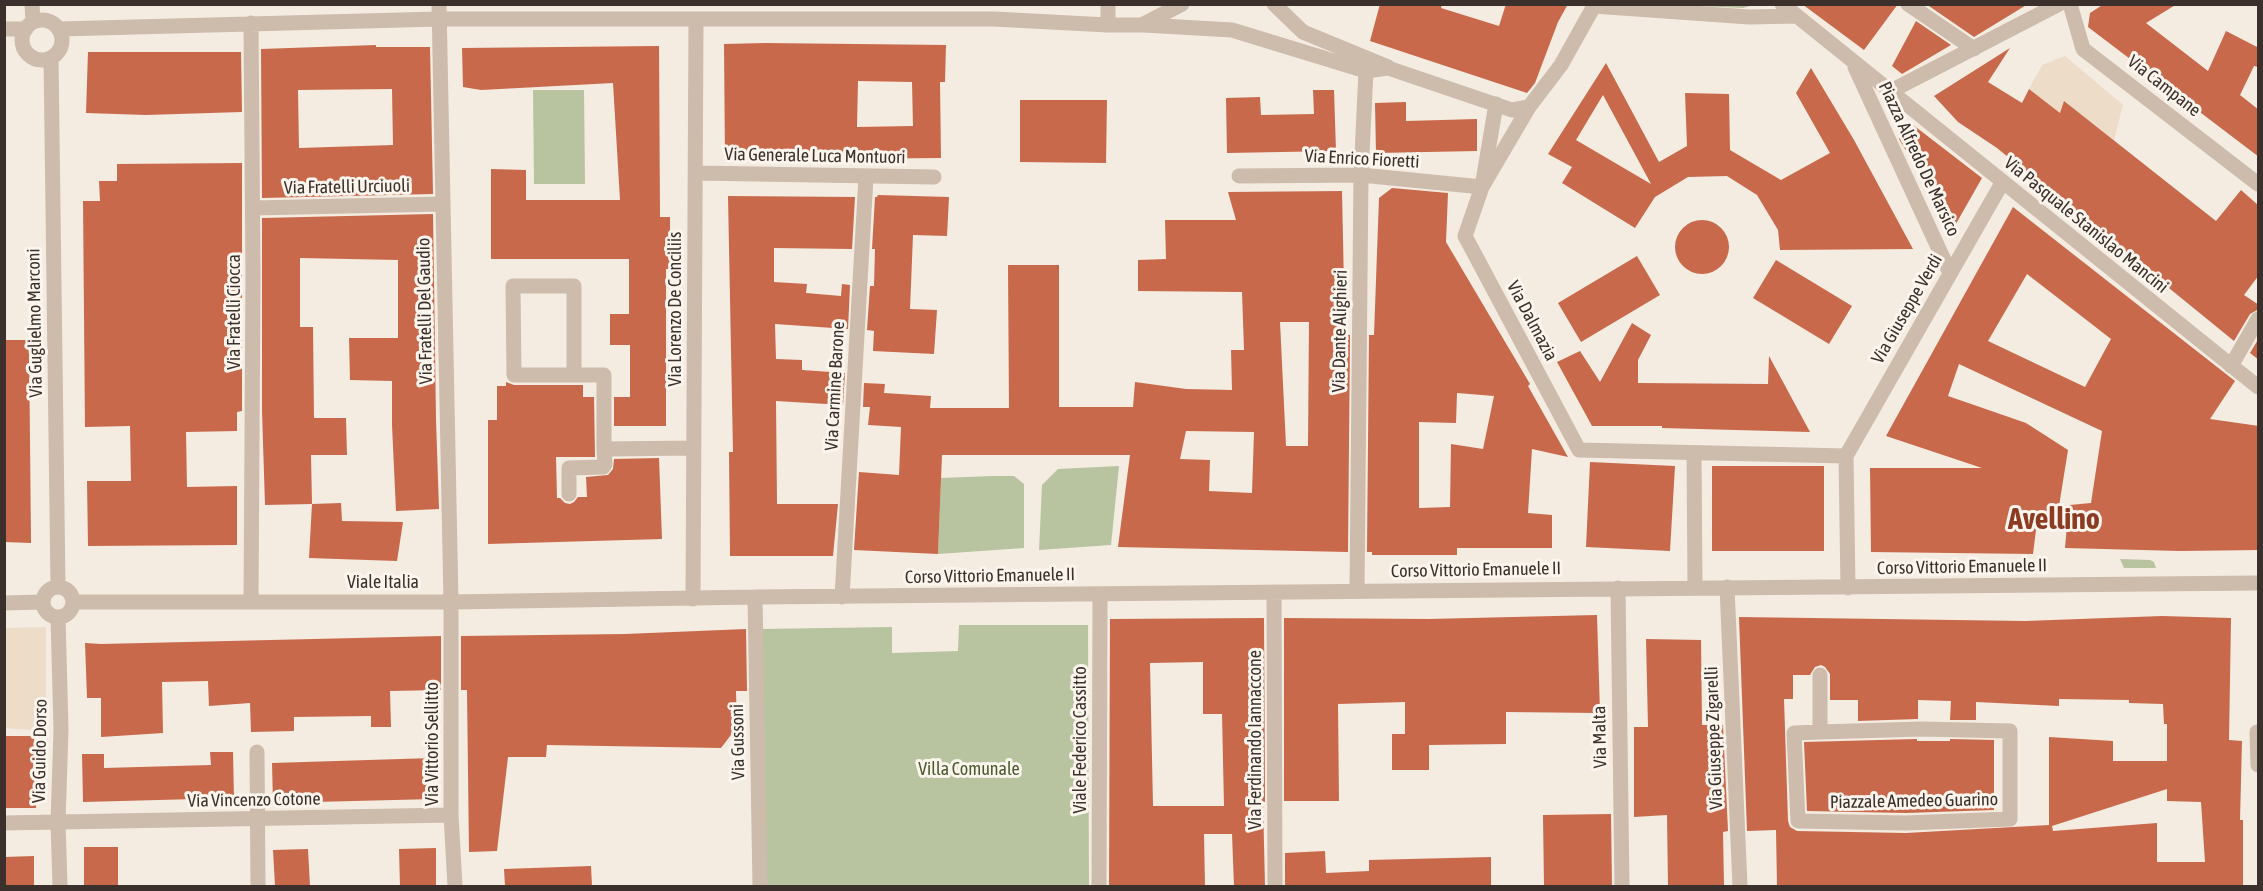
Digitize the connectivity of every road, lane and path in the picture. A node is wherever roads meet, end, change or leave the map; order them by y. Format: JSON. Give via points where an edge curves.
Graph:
{"nodes":[{"id":1,"x":32,"y":4,"type":"edge"},
{"id":2,"x":1108,"y":4,"type":"edge"},
{"id":3,"x":1182,"y":4,"type":"edge"},
{"id":4,"x":1274,"y":4,"type":"edge"},
{"id":5,"x":1782,"y":4,"type":"edge"},
{"id":6,"x":1908,"y":4,"type":"edge"},
{"id":7,"x":2059,"y":4,"type":"edge"},
{"id":8,"x":2070,"y":4,"type":"edge"},
{"id":9,"x":1594,"y":5,"type":"edge"},
{"id":10,"x":1801,"y":10,"type":"edge"},
{"id":11,"x":439,"y":12,"type":"edge"},
{"id":12,"x":994,"y":12,"type":"edge"},
{"id":13,"x":696,"y":20,"type":"junction"},
{"id":14,"x":251,"y":23,"type":"junction"},
{"id":15,"x":29,"y":25,"type":"junction"},
{"id":16,"x":1108,"y":25,"type":"junction"},
{"id":17,"x":1142,"y":25,"type":"junction"},
{"id":18,"x":59,"y":28,"type":"junction"},
{"id":19,"x":4,"y":29,"type":"edge"},
{"id":20,"x":1974,"y":49,"type":"junction"},
{"id":21,"x":51,"y":58,"type":"junction"},
{"id":22,"x":1852,"y":62,"type":"junction"},
{"id":23,"x":1388,"y":68,"type":"junction"},
{"id":24,"x":1366,"y":71,"type":"junction"},
{"id":25,"x":1889,"y":92,"type":"junction"},
{"id":26,"x":1496,"y":104,"type":"junction"},
{"id":27,"x":1529,"y":107,"type":"junction"},
{"id":28,"x":696,"y":173,"type":"junction"},
{"id":29,"x":1362,"y":175,"type":"junction"},
{"id":30,"x":1239,"y":176,"type":"dead end"},
{"id":31,"x":866,"y":177,"type":"junction"},
{"id":32,"x":934,"y":177,"type":"dead end"},
{"id":33,"x":2002,"y":183,"type":"junction"},
{"id":34,"x":2259,"y":184,"type":"edge"},
{"id":35,"x":1482,"y":187,"type":"junction"},
{"id":36,"x":442,"y":204,"type":"junction"},
{"id":37,"x":253,"y":208,"type":"junction"},
{"id":38,"x":1950,"y":273,"type":"junction"},
{"id":39,"x":2259,"y":319,"type":"edge"},
{"id":40,"x":2231,"y":366,"type":"junction"},
{"id":41,"x":574,"y":375,"type":"junction"},
{"id":42,"x":2259,"y":387,"type":"edge"},
{"id":43,"x":694,"y":448,"type":"junction"},
{"id":44,"x":604,"y":449,"type":"junction"},
{"id":45,"x":1694,"y":453,"type":"junction"},
{"id":46,"x":1846,"y":456,"type":"junction"},
{"id":47,"x":570,"y":494,"type":"dead end"},
{"id":48,"x":2259,"y":583,"type":"edge"},
{"id":49,"x":58,"y":586,"type":"junction"},
{"id":50,"x":1727,"y":587,"type":"junction"},
{"id":51,"x":1618,"y":588,"type":"junction"},
{"id":52,"x":1695,"y":588,"type":"junction"},
{"id":53,"x":1848,"y":588,"type":"junction"},
{"id":54,"x":1357,"y":591,"type":"junction"},
{"id":55,"x":1274,"y":592,"type":"junction"},
{"id":56,"x":1100,"y":594,"type":"junction"},
{"id":57,"x":755,"y":597,"type":"junction"},
{"id":58,"x":842,"y":597,"type":"junction"},
{"id":59,"x":693,"y":599,"type":"junction"},
{"id":60,"x":43,"y":602,"type":"junction"},
{"id":61,"x":73,"y":602,"type":"junction"},
{"id":62,"x":251,"y":602,"type":"junction"},
{"id":63,"x":451,"y":602,"type":"junction"},
{"id":64,"x":4,"y":603,"type":"edge"},
{"id":65,"x":58,"y":617,"type":"junction"},
{"id":66,"x":1820,"y":675,"type":"dead end"},
{"id":67,"x":1820,"y":732,"type":"junction"},
{"id":68,"x":2257,"y":732,"type":"dead end"},
{"id":69,"x":257,"y":752,"type":"dead end"},
{"id":70,"x":2259,"y":765,"type":"edge"},
{"id":71,"x":451,"y":815,"type":"junction"},
{"id":72,"x":259,"y":820,"type":"junction"},
{"id":73,"x":58,"y":822,"type":"junction"},
{"id":74,"x":4,"y":823,"type":"edge"},
{"id":75,"x":60,"y":886,"type":"edge"},
{"id":76,"x":258,"y":886,"type":"edge"},
{"id":77,"x":455,"y":886,"type":"edge"},
{"id":78,"x":760,"y":886,"type":"edge"},
{"id":79,"x":1099,"y":886,"type":"edge"},
{"id":80,"x":1275,"y":886,"type":"edge"},
{"id":81,"x":1623,"y":886,"type":"edge"},
{"id":82,"x":1740,"y":886,"type":"edge"}],
"edges":[{"from":1,"to":15,"type":"street"},
{"from":2,"to":16,"type":"street"},
{"from":3,"to":17,"type":"street"},
{"from":4,"to":23,"type":"street","via":[[1303,32]]},
{"from":5,"to":10,"type":"street","name":"Piazza Alfredo De Marsico"},
{"from":6,"to":20,"type":"street"},
{"from":7,"to":20,"type":"street"},
{"from":8,"to":34,"type":"street","name":"Via Campane","via":[[2083,49]]},
{"from":9,"to":10,"type":"street","via":[[1749,17]]},
{"from":9,"to":27,"type":"street","via":[[1561,65]]},
{"from":10,"to":22,"type":"street","name":"Piazza Alfredo De Marsico"},
{"from":11,"to":13,"type":"street"},
{"from":11,"to":14,"type":"street"},
{"from":11,"to":36,"type":"street","name":"Via Fratelli Del Gaudio"},
{"from":12,"to":13,"type":"street"},
{"from":12,"to":16,"type":"street"},
{"from":13,"to":28,"type":"street","name":"Via Lorenzo De Conciliis"},
{"from":14,"to":18,"type":"street"},
{"from":14,"to":37,"type":"street","name":"Via Fratelli Ciocca"},
{"from":15,"to":18,"type":"street","via":[[47,20]]},
{"from":15,"to":19,"type":"street"},
{"from":15,"to":21,"type":"street","via":[[22,42],[30,56],[37,60]]},
{"from":16,"to":17,"type":"street"},
{"from":17,"to":24,"type":"street","via":[[1232,30]]},
{"from":18,"to":21,"type":"street","via":[[62,45]]},
{"from":20,"to":25,"type":"street"},
{"from":21,"to":49,"type":"street","name":"Via Guglielmo Marconi"},
{"from":22,"to":25,"type":"street","name":"Piazza Alfredo De Marsico"},
{"from":22,"to":38,"type":"street","name":"Piazza Alfredo De Marsico"},
{"from":23,"to":24,"type":"street"},
{"from":23,"to":26,"type":"street"},
{"from":24,"to":29,"type":"street","name":"Via Dante Alighieri"},
{"from":25,"to":33,"type":"street","name":"Via Pasquale Stanislao Mancini"},
{"from":26,"to":27,"type":"street","via":[[1512,110]]},
{"from":26,"to":35,"type":"street"},
{"from":27,"to":35,"type":"street","name":"Via Dalmazia"},
{"from":28,"to":31,"type":"street","name":"Via Generale Luca Montuori"},
{"from":28,"to":43,"type":"street","name":"Via Lorenzo De Conciliis"},
{"from":29,"to":30,"type":"street","name":"Via Enrico Fioretti"},
{"from":29,"to":35,"type":"street","name":"Via Enrico Fioretti"},
{"from":29,"to":54,"type":"street","name":"Via Dante Alighieri"},
{"from":31,"to":32,"type":"street","name":"Via Generale Luca Montuori"},
{"from":31,"to":58,"type":"street","name":"Via Carmine Barone"},
{"from":33,"to":38,"type":"street","name":"Via Giuseppe Verdi"},
{"from":33,"to":40,"type":"street","name":"Via Pasquale Stanislao Mancini"},
{"from":35,"to":45,"type":"street","name":"Via Dalmazia","via":[[1465,236],[1579,450]]},
{"from":36,"to":37,"type":"street","name":"Via Fratelli Urciuoli"},
{"from":36,"to":63,"type":"street","name":"Via Fratelli Del Gaudio"},
{"from":37,"to":62,"type":"street","name":"Via Fratelli Ciocca"},
{"from":38,"to":46,"type":"street","name":"Via Giuseppe Verdi"},
{"from":39,"to":40,"type":"street"},
{"from":40,"to":42,"type":"street","name":"Via Pasquale Stanislao Mancini"},
{"from":41,"to":41,"type":"street","via":[[514,375],[513,286],[574,286]]},
{"from":41,"to":44,"type":"street","via":[[604,375]]},
{"from":43,"to":44,"type":"street"},
{"from":43,"to":59,"type":"street","name":"Via Lorenzo De Conciliis"},
{"from":44,"to":47,"type":"street","via":[[603,467],[568,468]]},
{"from":45,"to":46,"type":"street","name":"Via Dalmazia"},
{"from":45,"to":52,"type":"street"},
{"from":46,"to":53,"type":"street"},
{"from":48,"to":53,"type":"street","name":"Corso Vittorio Emanuele II"},
{"from":49,"to":60,"type":"street","via":[[49,590]]},
{"from":49,"to":61,"type":"street","via":[[67,589]]},
{"from":50,"to":52,"type":"street","name":"Corso Vittorio Emanuele II"},
{"from":50,"to":53,"type":"street","name":"Corso Vittorio Emanuele II"},
{"from":50,"to":82,"type":"street","name":"Via Giuseppe Zigarelli"},
{"from":51,"to":52,"type":"street","name":"Corso Vittorio Emanuele II"},
{"from":51,"to":54,"type":"street","name":"Corso Vittorio Emanuele II"},
{"from":51,"to":81,"type":"street","name":"Via Malta"},
{"from":54,"to":55,"type":"street","name":"Corso Vittorio Emanuele II"},
{"from":55,"to":56,"type":"street","name":"Corso Vittorio Emanuele II"},
{"from":55,"to":80,"type":"street","name":"Via Ferdinando Iannaccone"},
{"from":56,"to":58,"type":"street","name":"Corso Vittorio Emanuele II"},
{"from":56,"to":79,"type":"street","name":"Viale Federico Cassitto"},
{"from":57,"to":58,"type":"street","name":"Corso Vittorio Emanuele II"},
{"from":57,"to":59,"type":"street","name":"Corso Vittorio Emanuele II"},
{"from":57,"to":78,"type":"street","name":"Via Gussoni"},
{"from":59,"to":63,"type":"street","name":"Viale Italia"},
{"from":60,"to":64,"type":"street"},
{"from":60,"to":65,"type":"street","via":[[46,611]]},
{"from":61,"to":62,"type":"street","name":"Viale Italia"},
{"from":61,"to":65,"type":"street","via":[[70,610]]},
{"from":62,"to":63,"type":"street","name":"Viale Italia"},
{"from":63,"to":71,"type":"street","name":"Via Vittorio Sellitto"},
{"from":65,"to":73,"type":"street","name":"Via Guido Dorso","via":[[54,730]]},
{"from":66,"to":67,"type":"street"},
{"from":67,"to":67,"type":"street","name":"Piazzale Amedeo Guarino","via":[[1794,733],[1798,821],[1906,823],[2010,819],[2010,730]]},
{"from":68,"to":70,"type":"street"},
{"from":69,"to":72,"type":"street"},
{"from":71,"to":72,"type":"street","name":"Via Vincenzo Cotone"},
{"from":71,"to":77,"type":"street","name":"Via Vittorio Sellitto"},
{"from":72,"to":73,"type":"street","name":"Via Vincenzo Cotone"},
{"from":72,"to":76,"type":"street"},
{"from":73,"to":74,"type":"street","name":"Via Vincenzo Cotone"},
{"from":73,"to":75,"type":"street","name":"Via Guido Dorso"}]}
